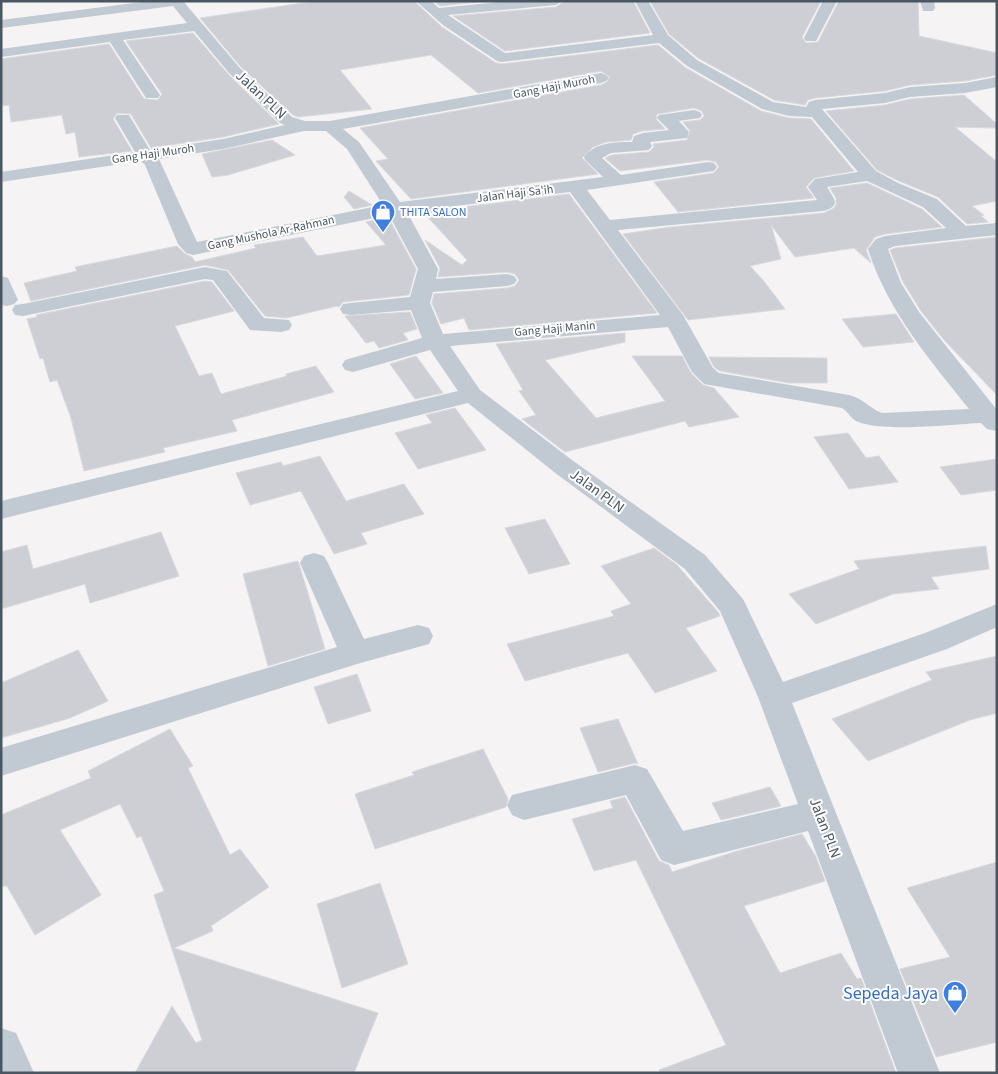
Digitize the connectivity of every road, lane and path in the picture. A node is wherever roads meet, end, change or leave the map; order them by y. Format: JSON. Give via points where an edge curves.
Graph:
{"nodes":[{"id":1,"x":422,"y":1,"type":"edge"},
{"id":2,"x":556,"y":1,"type":"edge"},
{"id":3,"x":641,"y":1,"type":"edge"},
{"id":4,"x":830,"y":1,"type":"edge"},
{"id":5,"x":176,"y":2,"type":"edge"},
{"id":6,"x":435,"y":12,"type":"junction"},
{"id":7,"x":1,"y":24,"type":"edge"},
{"id":8,"x":197,"y":26,"type":"junction"},
{"id":9,"x":114,"y":38,"type":"junction"},
{"id":10,"x":662,"y":38,"type":"junction"},
{"id":11,"x":811,"y":38,"type":"dead end"},
{"id":12,"x":1,"y":53,"type":"edge"},
{"id":13,"x":601,"y":78,"type":"dead end"},
{"id":14,"x":997,"y":82,"type":"edge"},
{"id":15,"x":152,"y":95,"type":"dead end"},
{"id":16,"x":818,"y":112,"type":"junction"},
{"id":17,"x":694,"y":115,"type":"dead end"},
{"id":18,"x":122,"y":118,"type":"dead end"},
{"id":19,"x":304,"y":126,"type":"junction"},
{"id":20,"x":330,"y":126,"type":"junction"},
{"id":21,"x":145,"y":156,"type":"junction"},
{"id":22,"x":708,"y":167,"type":"dead end"},
{"id":23,"x":870,"y":175,"type":"junction"},
{"id":24,"x":1,"y":177,"type":"edge"},
{"id":25,"x":617,"y":181,"type":"junction"},
{"id":26,"x":575,"y":186,"type":"junction"},
{"id":27,"x":395,"y":208,"type":"junction"},
{"id":28,"x":604,"y":226,"type":"junction"},
{"id":29,"x":997,"y":228,"type":"edge"},
{"id":30,"x":960,"y":231,"type":"junction"},
{"id":31,"x":195,"y":248,"type":"junction"},
{"id":32,"x":208,"y":273,"type":"junction"},
{"id":33,"x":507,"y":280,"type":"dead end"},
{"id":34,"x":421,"y":295,"type":"junction"},
{"id":35,"x":10,"y":298,"type":"edge"},
{"id":36,"x":351,"y":309,"type":"dead end"},
{"id":37,"x":675,"y":320,"type":"junction"},
{"id":38,"x":281,"y":325,"type":"dead end"},
{"id":39,"x":435,"y":341,"type":"junction"},
{"id":40,"x":353,"y":365,"type":"dead end"},
{"id":41,"x":472,"y":394,"type":"junction"},
{"id":42,"x":992,"y":420,"type":"edge"},
{"id":43,"x":1,"y":510,"type":"edge"},
{"id":44,"x":314,"y":563,"type":"dead end"},
{"id":45,"x":997,"y":615,"type":"edge"},
{"id":46,"x":418,"y":636,"type":"dead end"},
{"id":47,"x":355,"y":653,"type":"junction"},
{"id":48,"x":774,"y":697,"type":"junction"},
{"id":49,"x":1,"y":762,"type":"edge"},
{"id":50,"x":524,"y":805,"type":"dead end"},
{"id":51,"x":819,"y":814,"type":"junction"},
{"id":52,"x":1,"y":1048,"type":"edge"},
{"id":53,"x":13,"y":1073,"type":"edge"},
{"id":54,"x":919,"y":1073,"type":"edge"}],
"edges":[{"from":1,"to":6,"type":"street"},
{"from":2,"to":6,"type":"street"},
{"from":3,"to":10,"type":"street"},
{"from":4,"to":11,"type":"street"},
{"from":5,"to":7,"type":"street"},
{"from":5,"to":8,"type":"street","name":"Jalan PLN"},
{"from":6,"to":10,"type":"street","via":[[502,58]]},
{"from":8,"to":9,"type":"street"},
{"from":8,"to":19,"type":"street","name":"Jalan PLN","via":[[234,70],[286,120]]},
{"from":9,"to":12,"type":"street"},
{"from":9,"to":15,"type":"street"},
{"from":10,"to":16,"type":"street","via":[[692,63],[768,106]]},
{"from":13,"to":20,"type":"street","name":"Gang Haji Muroh"},
{"from":14,"to":16,"type":"street","via":[[815,105],[813,109]]},
{"from":16,"to":23,"type":"street"},
{"from":17,"to":25,"type":"street","via":[[665,118],[680,134],[643,138],[640,140],[643,146],[608,148],[596,153],[594,160]]},
{"from":18,"to":21,"type":"street"},
{"from":19,"to":20,"type":"street","name":"Jalan PLN"},
{"from":19,"to":21,"type":"street","name":"Gang Haji Muroh","via":[[223,144]]},
{"from":20,"to":27,"type":"street","name":"Jalan PLN","via":[[353,146]]},
{"from":21,"to":24,"type":"street","name":"Gang Haji Muroh"},
{"from":21,"to":31,"type":"street","name":"Gang Mushola Ar-Rahman","via":[[157,171],[189,247]]},
{"from":22,"to":25,"type":"street","name":"Jalan Haji Sa'ih"},
{"from":23,"to":28,"type":"street","via":[[821,183],[817,187],[826,200],[823,205]]},
{"from":23,"to":30,"type":"street","via":[[930,203]]},
{"from":25,"to":26,"type":"street","name":"Jalan Haji Sa'ih"},
{"from":26,"to":27,"type":"street","name":"Jalan Haji Sa'ih"},
{"from":26,"to":28,"type":"street"},
{"from":27,"to":31,"type":"street","name":"Gang Mushola Ar-Rahman"},
{"from":27,"to":34,"type":"street","name":"Jalan PLN","via":[[428,269]]},
{"from":28,"to":37,"type":"street"},
{"from":29,"to":30,"type":"street"},
{"from":30,"to":42,"type":"street","via":[[892,240],[882,243],[878,249],[895,290],[916,326]]},
{"from":31,"to":32,"type":"street"},
{"from":32,"to":35,"type":"street"},
{"from":32,"to":38,"type":"street","via":[[220,275],[258,325]]},
{"from":33,"to":34,"type":"street"},
{"from":34,"to":36,"type":"street"},
{"from":34,"to":39,"type":"street","name":"Jalan PLN"},
{"from":37,"to":39,"type":"street","name":"Gang Haji Manin"},
{"from":37,"to":42,"type":"street","via":[[704,372],[712,379],[849,402],[862,414],[880,420]]},
{"from":39,"to":40,"type":"street","name":"Gang Haji Manin"},
{"from":39,"to":41,"type":"street","name":"Jalan PLN"},
{"from":41,"to":43,"type":"street"},
{"from":41,"to":48,"type":"street","name":"Jalan PLN","via":[[696,562],[733,606]]},
{"from":44,"to":47,"type":"street"},
{"from":45,"to":48,"type":"street","via":[[936,641]]},
{"from":46,"to":47,"type":"street"},
{"from":47,"to":49,"type":"street"},
{"from":48,"to":51,"type":"street","name":"Jalan PLN"},
{"from":50,"to":51,"type":"street","via":[[635,779],[674,849]]},
{"from":51,"to":54,"type":"street","name":"Jalan PLN"},
{"from":52,"to":53,"type":"street"}]}
